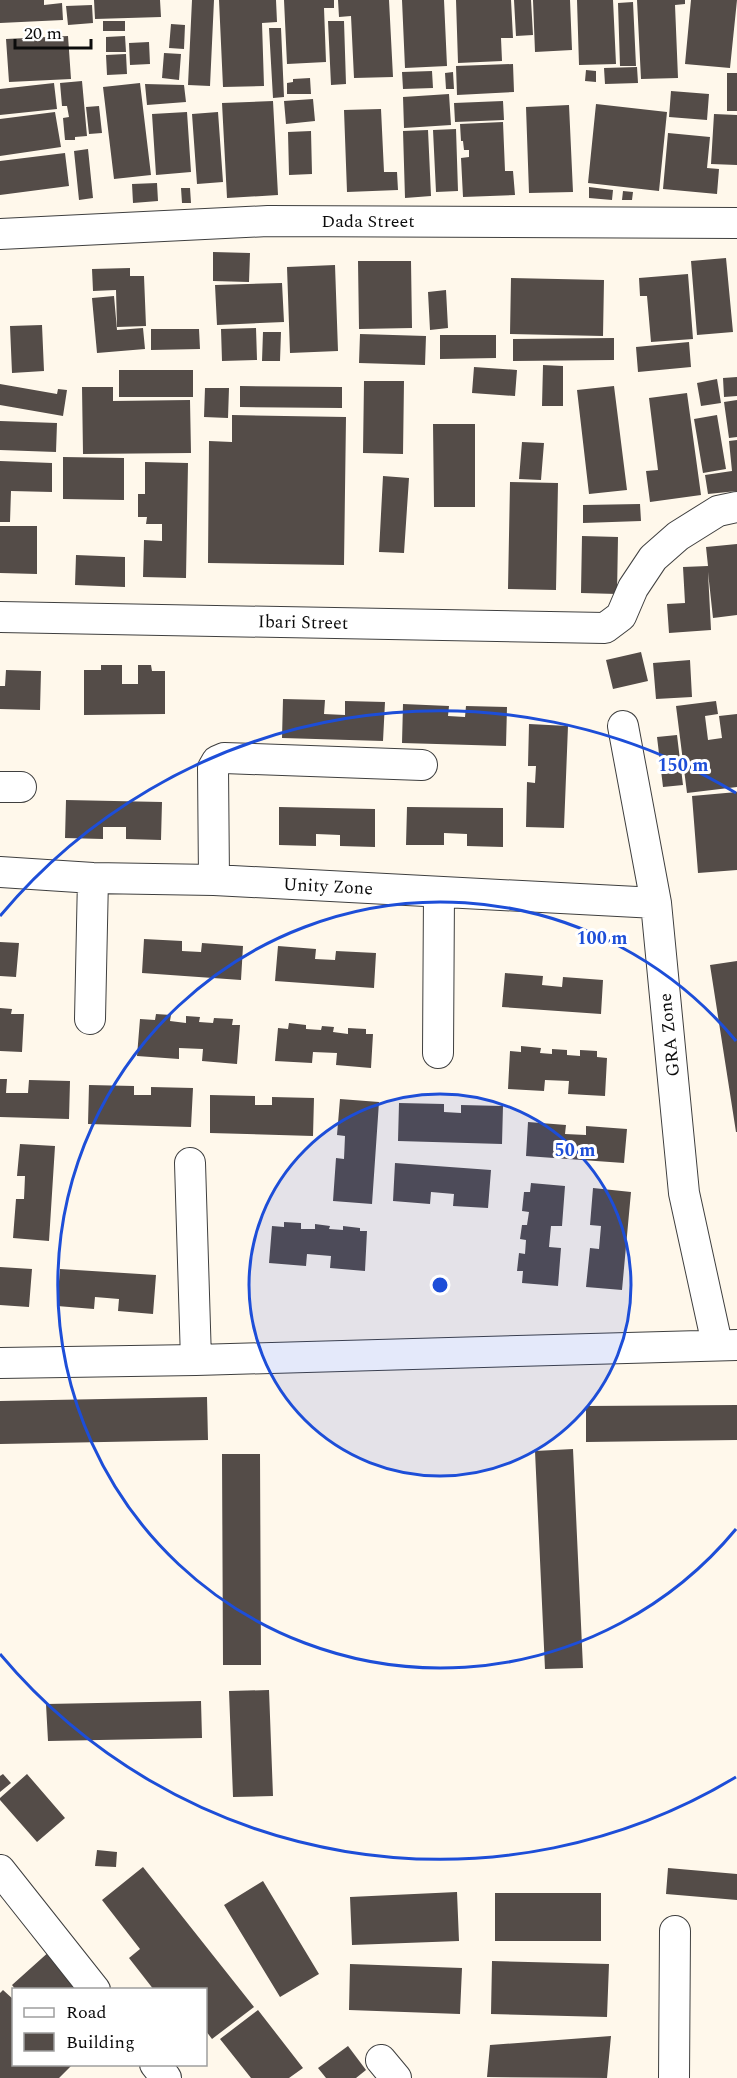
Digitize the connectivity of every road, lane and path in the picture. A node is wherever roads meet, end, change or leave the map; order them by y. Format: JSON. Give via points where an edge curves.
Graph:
{"nodes":[{"id":1,"x":737,"y":223,"type":"edge"},
{"id":2,"x":0,"y":234,"type":"edge"},
{"id":3,"x":737,"y":507,"type":"edge"},
{"id":4,"x":0,"y":617,"type":"edge"},
{"id":5,"x":622,"y":726,"type":"dead end"},
{"id":6,"x":422,"y":765,"type":"dead end"},
{"id":7,"x":0,"y":872,"type":"edge"},
{"id":8,"x":93,"y":878,"type":"junction"},
{"id":9,"x":214,"y":880,"type":"junction"},
{"id":10,"x":439,"y":893,"type":"junction"},
{"id":11,"x":656,"y":903,"type":"junction"},
{"id":12,"x":90,"y":1018,"type":"dead end"},
{"id":13,"x":438,"y":1053,"type":"dead end"},
{"id":14,"x":190,"y":1163,"type":"dead end"},
{"id":15,"x":727,"y":1344,"type":"edge"},
{"id":16,"x":196,"y":1360,"type":"junction"},
{"id":17,"x":0,"y":1363,"type":"edge"},
{"id":18,"x":0,"y":1870,"type":"edge"},
{"id":19,"x":675,"y":1930,"type":"dead end"},
{"id":20,"x":94,"y":1988,"type":"edge"},
{"id":21,"x":157,"y":2066,"type":"edge"},
{"id":22,"x":166,"y":2078,"type":"edge"},
{"id":23,"x":674,"y":2078,"type":"edge"}],
"edges":[{"from":1,"to":2,"type":"street","name":"Dada Street","via":[[268,221]]},
{"from":3,"to":4,"type":"street","name":"Ibari Street","via":[[718,511],[678,536],[653,558],[633,588],[621,616],[605,628]]},
{"from":5,"to":11,"type":"street","name":"GRA Zone"},
{"from":6,"to":9,"type":"street","via":[[224,758],[217,761],[213,768]]},
{"from":7,"to":8,"type":"street","name":"Unity Zone"},
{"from":8,"to":9,"type":"street","name":"Unity Zone"},
{"from":8,"to":12,"type":"street"},
{"from":9,"to":10,"type":"street","name":"Unity Zone"},
{"from":10,"to":11,"type":"street","name":"Unity Zone"},
{"from":10,"to":13,"type":"street"},
{"from":11,"to":15,"type":"street","name":"GRA Zone","via":[[684,1192]]},
{"from":14,"to":16,"type":"street"},
{"from":15,"to":16,"type":"street"},
{"from":16,"to":17,"type":"street"},
{"from":18,"to":20,"type":"street"},
{"from":19,"to":23,"type":"street"},
{"from":21,"to":22,"type":"street"}]}
